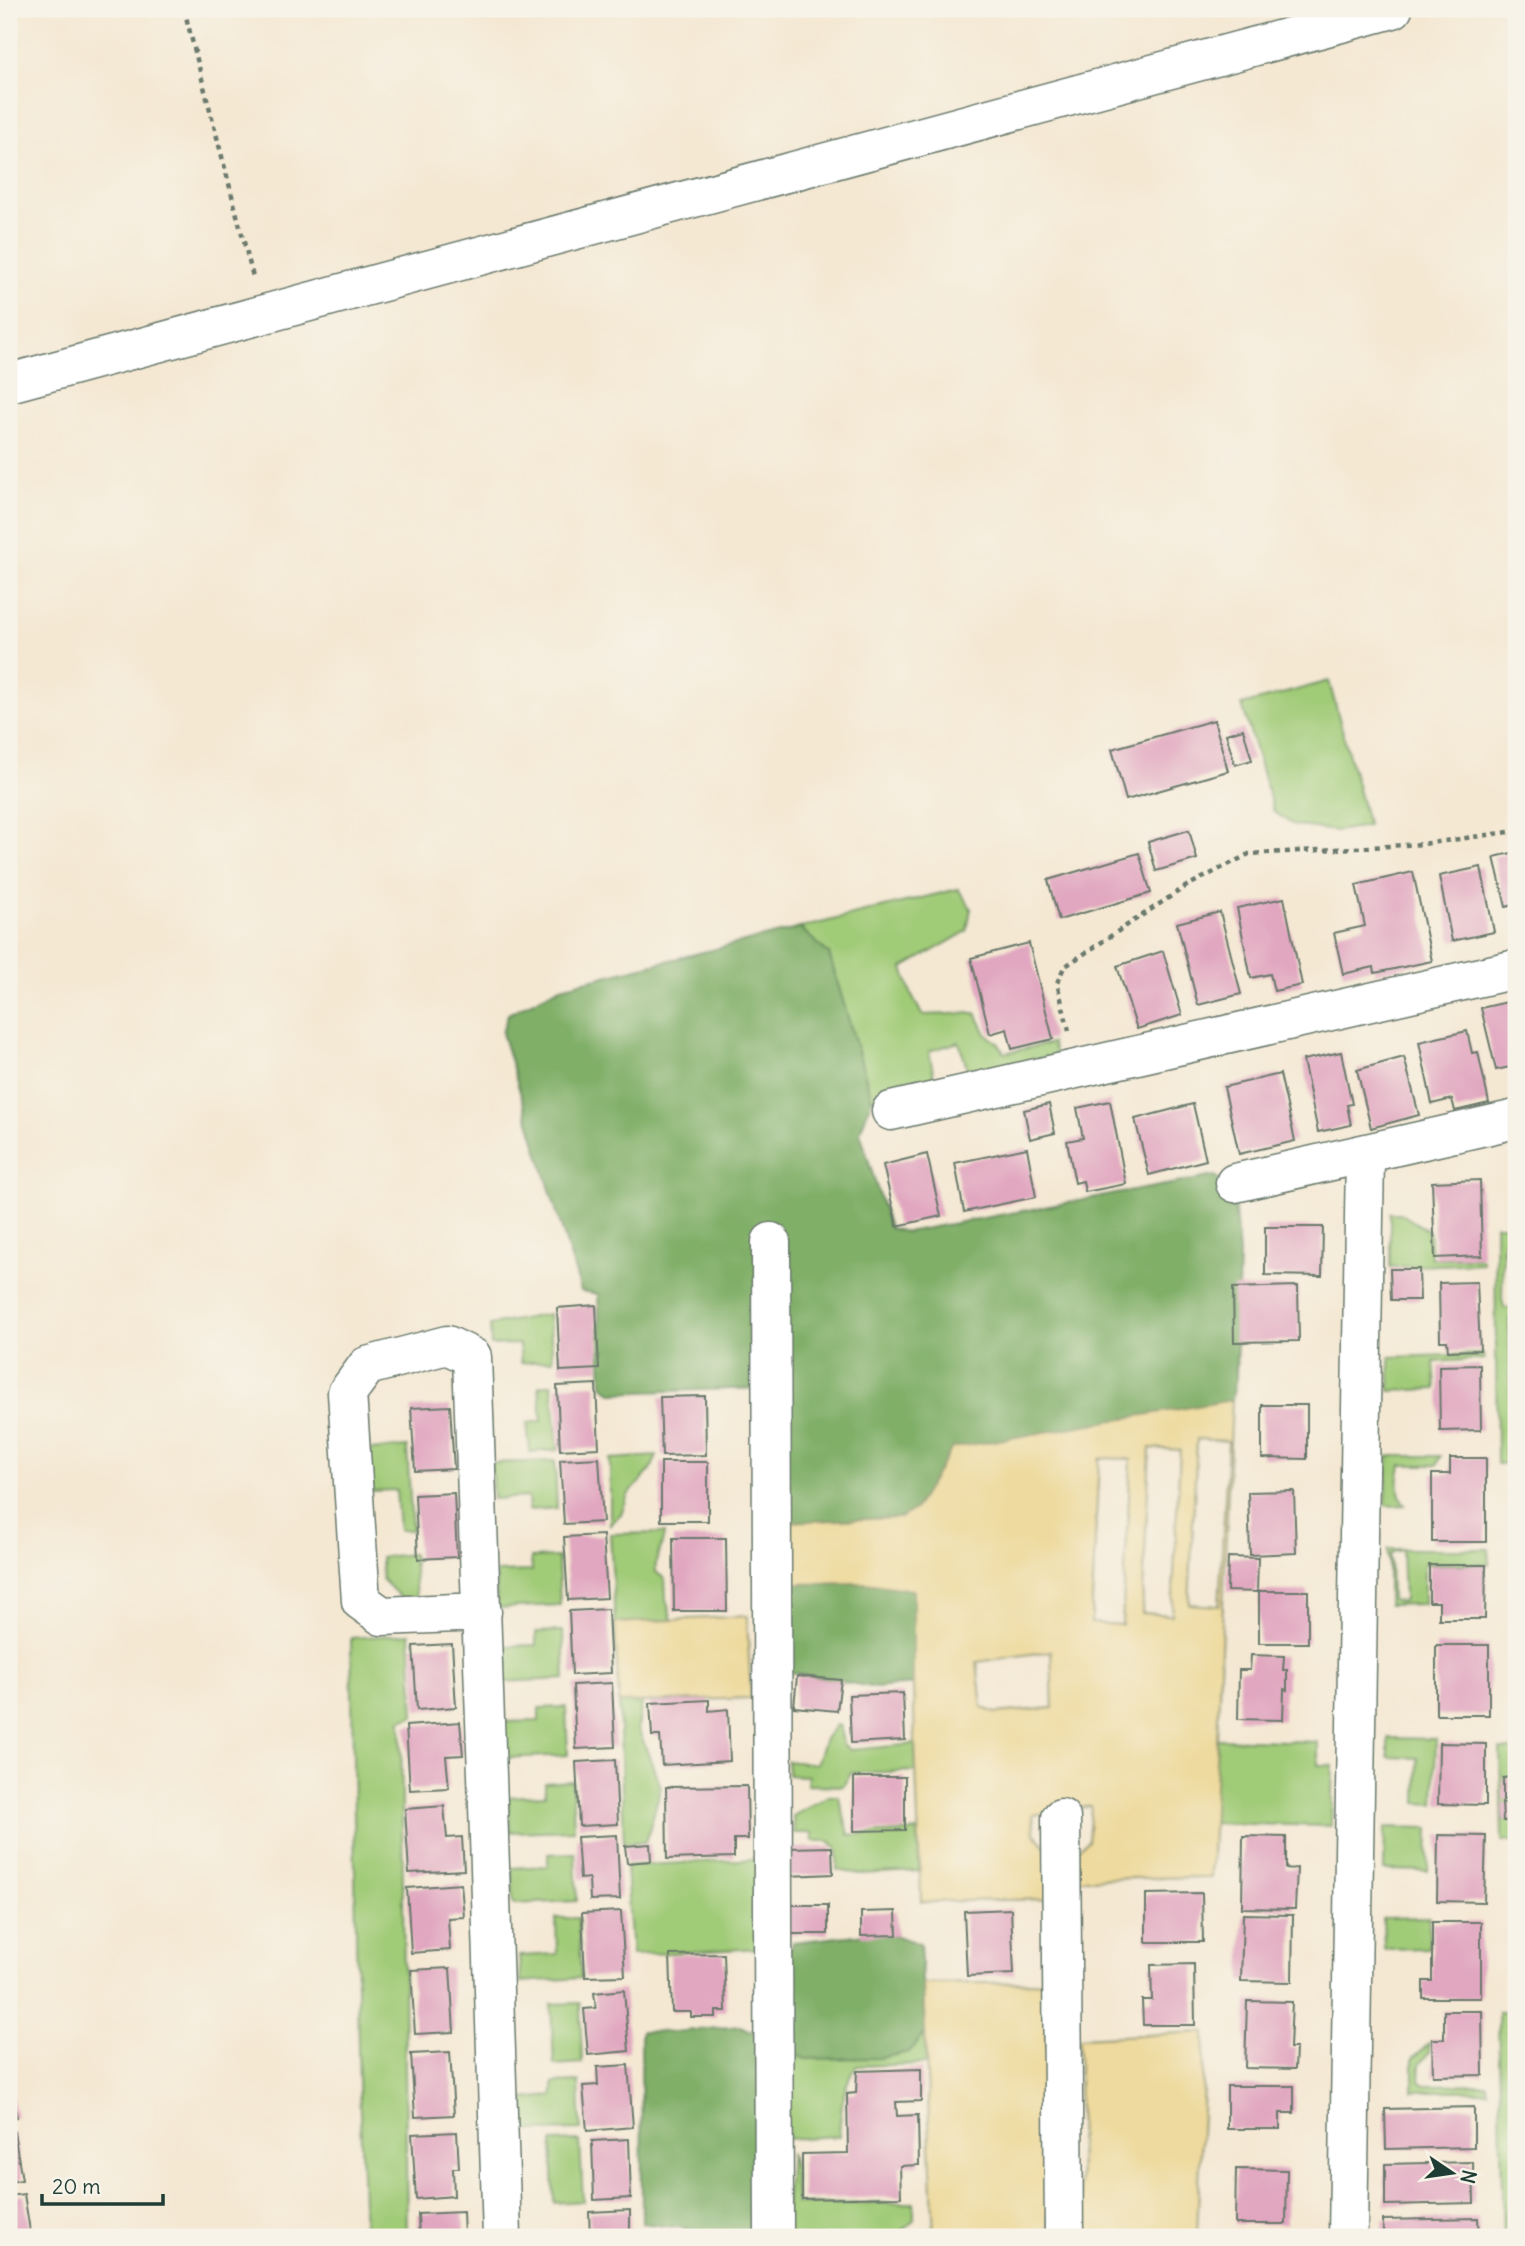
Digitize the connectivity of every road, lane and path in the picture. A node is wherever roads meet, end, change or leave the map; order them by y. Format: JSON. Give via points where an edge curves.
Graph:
{"nodes":[{"id":1,"x":184,"y":9,"type":"edge"},
{"id":2,"x":1394,"y":9,"type":"edge"},
{"id":3,"x":263,"y":315,"type":"junction"},
{"id":4,"x":9,"y":383,"type":"edge"},
{"id":5,"x":1516,"y":831,"type":"edge"},
{"id":6,"x":1516,"y":969,"type":"edge"},
{"id":7,"x":1078,"y":1068,"type":"junction"},
{"id":8,"x":891,"y":1111,"type":"dead end"},
{"id":9,"x":1516,"y":1119,"type":"edge"},
{"id":10,"x":1365,"y":1154,"type":"junction"},
{"id":11,"x":1235,"y":1183,"type":"dead end"},
{"id":12,"x":771,"y":1242,"type":"dead end"},
{"id":13,"x":482,"y":1612,"type":"junction"},
{"id":14,"x":1061,"y":1818,"type":"dead end"},
{"id":15,"x":502,"y":2237,"type":"edge"},
{"id":16,"x":774,"y":2237,"type":"edge"},
{"id":17,"x":1064,"y":2237,"type":"edge"},
{"id":18,"x":1348,"y":2237,"type":"edge"}],
"edges":[{"from":1,"to":3,"type":"path"},
{"from":2,"to":3,"type":"street"},
{"from":3,"to":4,"type":"street"},
{"from":5,"to":7,"type":"path","via":[[1423,844],[1249,854],[1185,887],[1064,967],[1056,983]]},
{"from":6,"to":7,"type":"street"},
{"from":7,"to":8,"type":"street"},
{"from":9,"to":10,"type":"street"},
{"from":10,"to":11,"type":"street"},
{"from":10,"to":18,"type":"street"},
{"from":12,"to":16,"type":"street"},
{"from":13,"to":13,"type":"street","via":[[472,1357],[447,1345],[368,1366],[347,1393],[361,1601],[382,1616]]},
{"from":13,"to":15,"type":"street"},
{"from":14,"to":17,"type":"street"}]}
